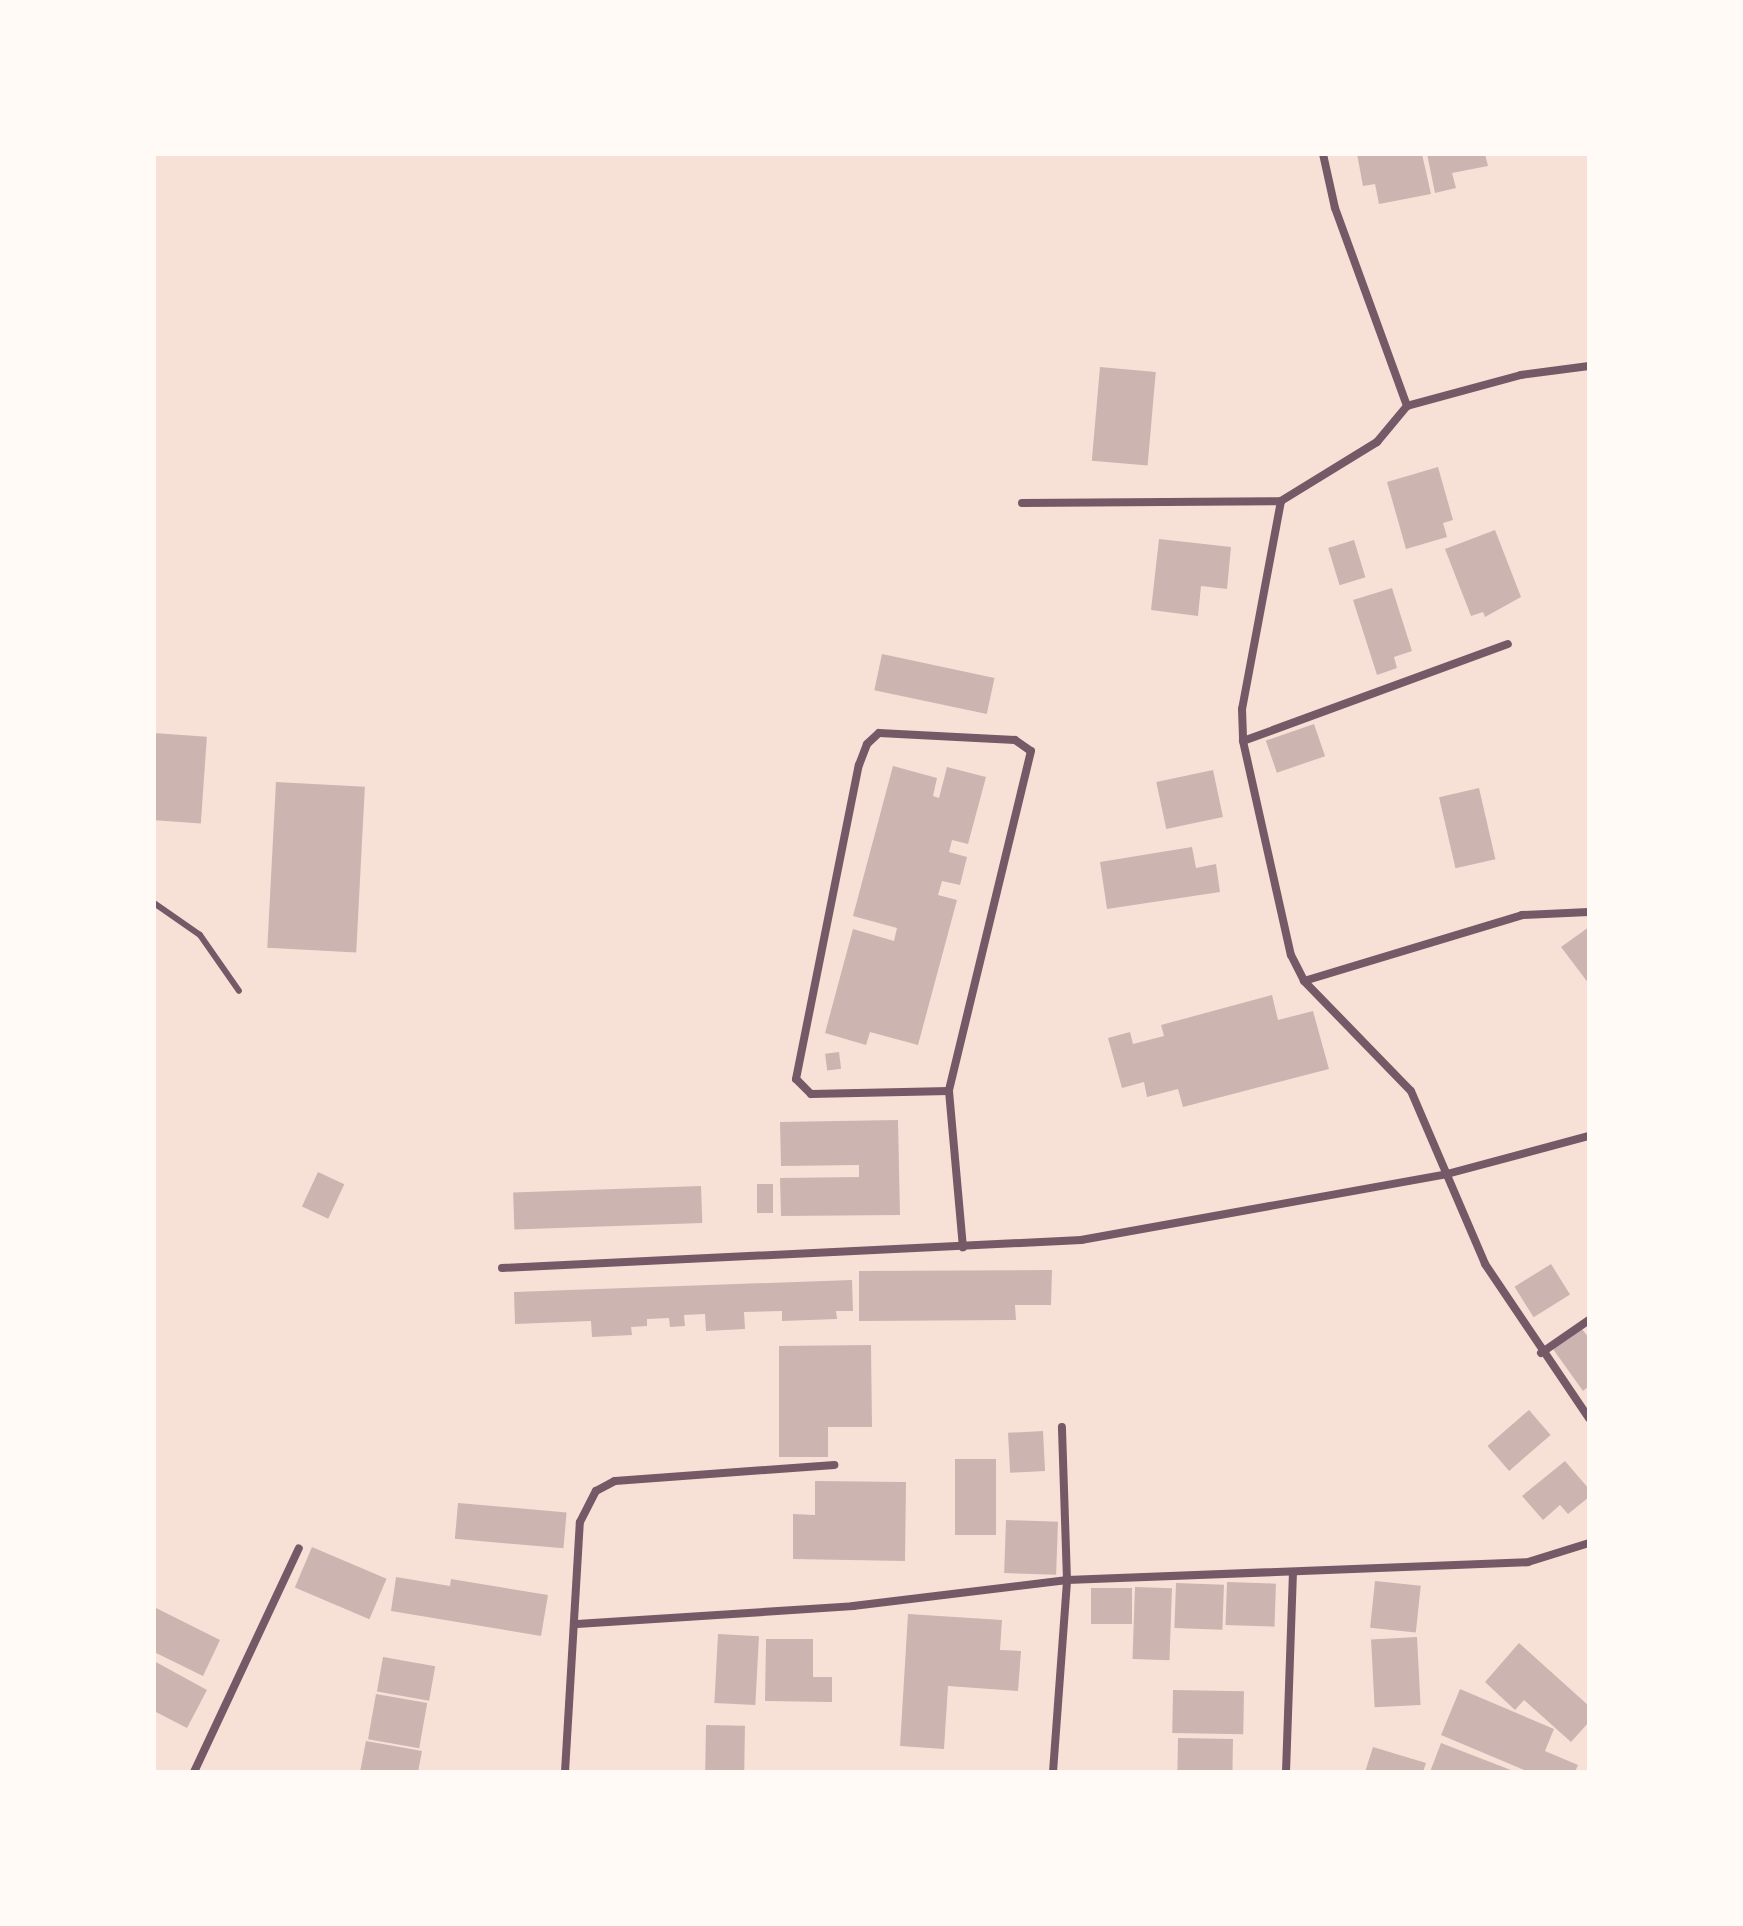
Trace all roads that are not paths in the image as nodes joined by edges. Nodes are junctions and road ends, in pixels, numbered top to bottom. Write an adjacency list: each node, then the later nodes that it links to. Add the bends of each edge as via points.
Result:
1 (1323, 154): 3 (street, via 1335,208)
2 (1589, 366): 3 (street, via 1521,375)
3 (1407, 406): 4 (street, via 1377,442)
4 (1281, 501): 5 (street); 7 (street, via 1249,664)
5 (1022, 503)
6 (1508, 644): 7 (street)
7 (1243, 741): 10 (street, via 1291,955)
8 (154, 903): 11 (lane, via 200,935)
9 (1589, 912): 10 (street, via 1522,915)
10 (1304, 981): 14 (street, via 1411,1091)
11 (239, 991)
12 (949, 1091): 12 (street, via 1031,751 1015,740 879,733 859,765 796,1079 811,1094); 15 (street)
13 (1589, 1136): 14 (street)
14 (1447, 1174): 15 (street, via 1081,1240); 18 (street, via 1485,1264)
15 (963, 1247): 16 (street)
16 (502, 1268)
17 (1589, 1320): 18 (street)
18 (1541, 1353): 19 (street)
19 (1589, 1418)
20 (1062, 1427): 25 (street)
21 (834, 1465): 26 (street, via 615,1481 596,1491 580,1522)
22 (1589, 1543): 24 (street, via 1528,1562)
23 (299, 1548): 27 (street)
24 (1293, 1573): 25 (street); 30 (street)
25 (1067, 1580): 26 (street, via 853,1606); 29 (street)
26 (577, 1624): 28 (street)
27 (194, 1772)
28 (565, 1772)
29 (1053, 1772)
30 (1286, 1772)

